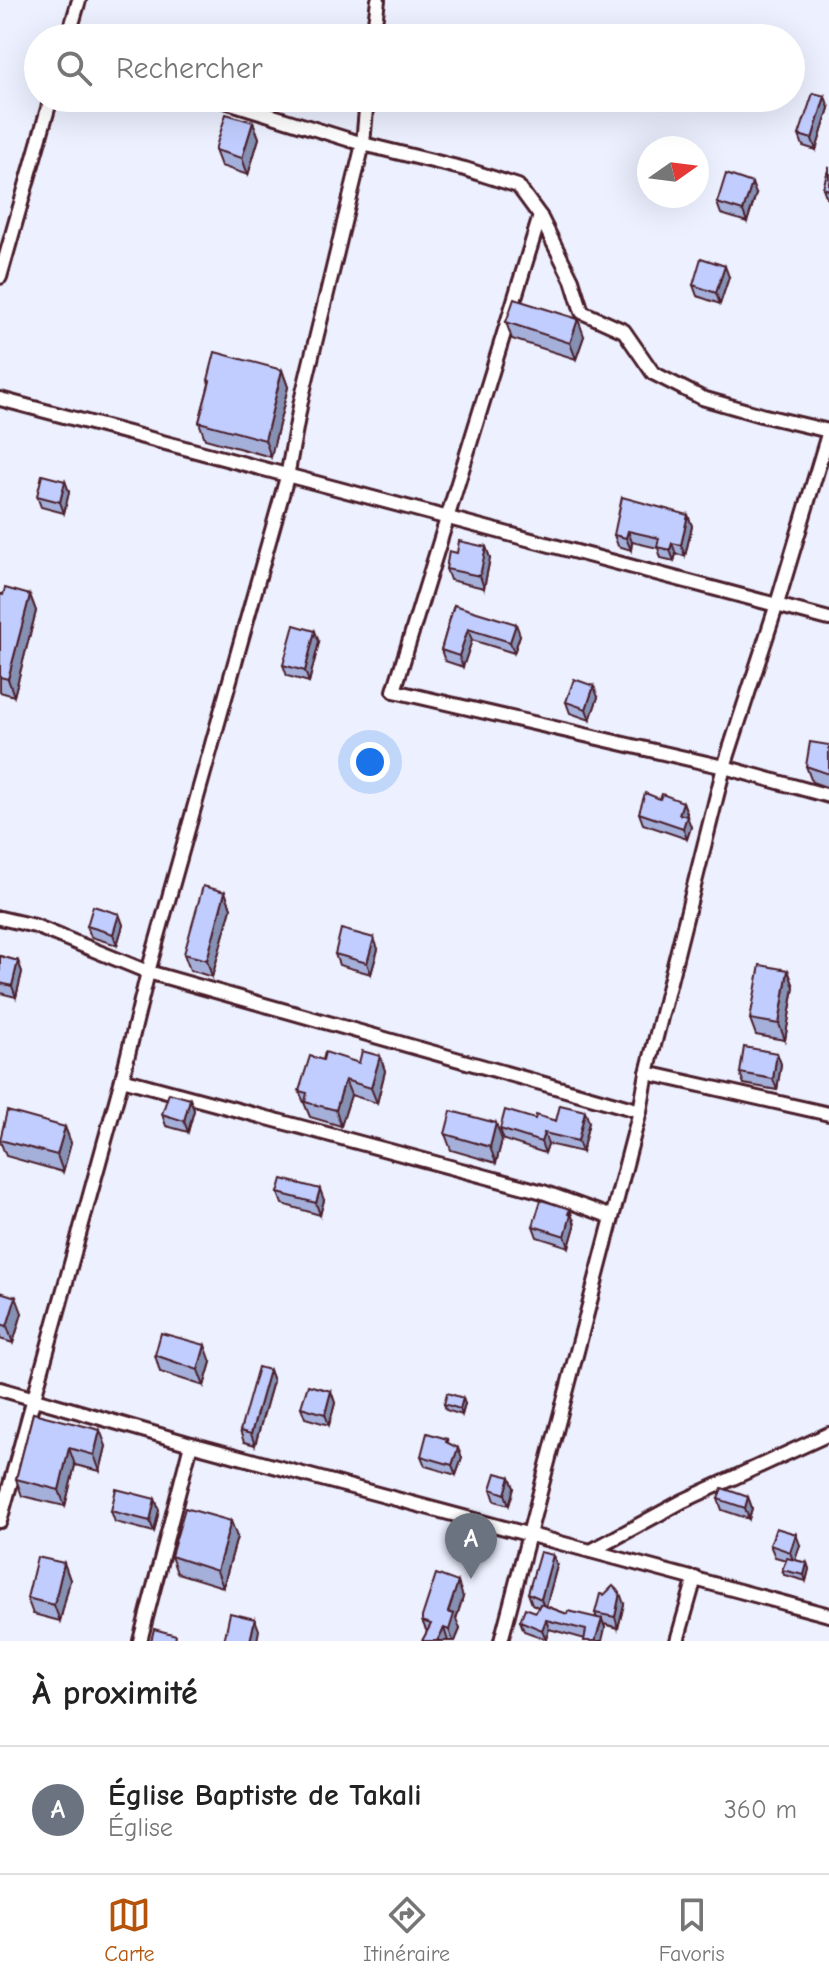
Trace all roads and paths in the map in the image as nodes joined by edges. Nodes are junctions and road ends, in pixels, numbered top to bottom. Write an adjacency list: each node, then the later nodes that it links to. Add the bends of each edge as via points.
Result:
1 (79, 0): 3 (street)
2 (378, 0): 4 (street)
3 (72, 24)
4 (375, 24)
5 (47, 112): 10 (street)
6 (260, 112): 8 (street)
7 (366, 112): 8 (street)
8 (363, 144): 9 (street, via 518,186); 14 (street)
9 (540, 216): 12 (street, via 582,312 624,331 653,373 702,398); 15 (street)
10 (0, 277)
11 (0, 399): 14 (street)
12 (829, 431): 13 (street)
13 (827, 448): 16 (street)
14 (287, 477): 15 (street); 21 (street)
15 (446, 516): 16 (street); 18 (street, via 394,691)
16 (777, 604): 17 (street); 18 (street)
17 (829, 619)
18 (724, 767): 19 (street); 22 (street)
19 (829, 796)
20 (0, 918): 21 (street, via 35,926)
21 (148, 972): 23 (street); 24 (street)
22 (647, 1073): 24 (street); 25 (street)
23 (122, 1079): 26 (street, via 543,1192); 28 (street)
24 (640, 1111): 26 (street)
25 (829, 1114)
26 (612, 1217): 32 (street)
27 (0, 1389): 28 (street)
28 (33, 1397): 30 (street); 31 (street)
29 (829, 1434): 33 (street, via 683,1501)
30 (191, 1444): 32 (street); 36 (street)
31 (0, 1521)
32 (528, 1535): 33 (street); 37 (street)
33 (591, 1551): 34 (street)
34 (695, 1578): 35 (street); 38 (street)
35 (829, 1615)
36 (140, 1641)
37 (501, 1641)
38 (677, 1641)

